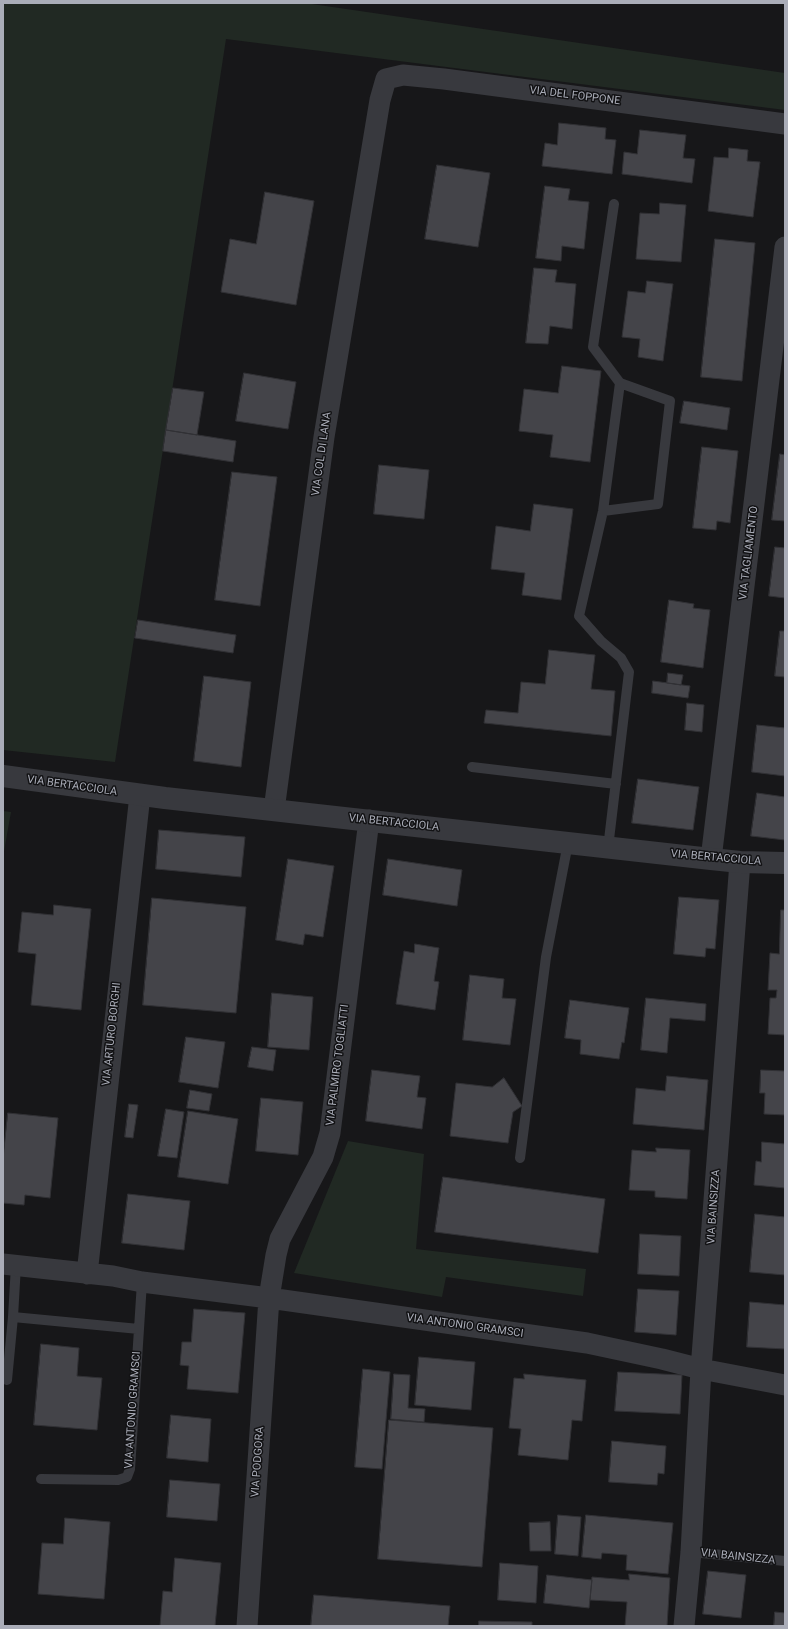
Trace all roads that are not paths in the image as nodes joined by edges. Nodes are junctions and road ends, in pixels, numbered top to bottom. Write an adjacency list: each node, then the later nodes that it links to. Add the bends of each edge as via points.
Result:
1 (380, 100): 2 (street, VIA DEL FOPPONE, via 386,79 403,75); 11 (street, VIA COL DI LANA, via 324,437)
2 (785, 124)
3 (614, 204): 5 (lane, via 593,347)
4 (785, 247): 15 (street, VIA TAGLIAMENTO)
5 (620, 383): 6 (lane); 6 (lane, via 670,400 658,504)
6 (603, 511): 9 (lane, via 579,616 601,641 621,658 629,672)
7 (472, 767): 9 (lane)
8 (3, 776): 10 (street, VIA BERTACCIOLA)
9 (616, 784): 14 (lane)
10 (140, 795): 11 (street, VIA BERTACCIOLA); 20 (street, VIA ARTURO BORGHI)
11 (274, 810): 12 (street, VIA BERTACCIOLA)
12 (369, 820): 13 (street, VIA BERTACCIOLA); 22 (street, VIA PALMIRO TOGLIATTI, via 330,1132 323,1157 280,1239)
13 (568, 843): 14 (street, VIA BERTACCIOLA); 18 (lane, via 546,957)
14 (608, 848): 15 (street, VIA BERTACCIOLA)
15 (711, 859): 16 (street, VIA BERTACCIOLA)
16 (740, 862): 17 (street, VIA BERTACCIOLA); 25 (street, VIA BAINSIZZA)
17 (785, 863)
18 (520, 1158)
19 (9, 1264): 20 (street, VIA ANTONIO GRAMSCI); 23 (lane, VIA ANTONIO GRAMSCI)
20 (86, 1274): 21 (street, VIA ANTONIO GRAMSCI)
21 (142, 1282): 22 (street, VIA ANTONIO GRAMSCI); 24 (lane, VIA ANTONIO GRAMSCI)
22 (269, 1298): 25 (street, VIA ANTONIO GRAMSCI, via 587,1343); 31 (street, VIA PODGORA)
23 (13, 1317): 24 (lane); 26 (lane, VIA ANTONIO GRAMSCI)
24 (139, 1329): 28 (lane, VIA ANTONIO GRAMSCI, via 130,1470 127,1477 118,1480)
25 (701, 1369): 27 (street, VIA ANTONIO GRAMSCI); 29 (street, VIA BAINSIZZA)
26 (7, 1380)
27 (785, 1385)
28 (42, 1479)
29 (691, 1552): 30 (lane, VIA BAINSIZZA); 32 (street, VIA BAINSIZZA)
30 (785, 1561)
31 (248, 1626)
32 (684, 1626)

